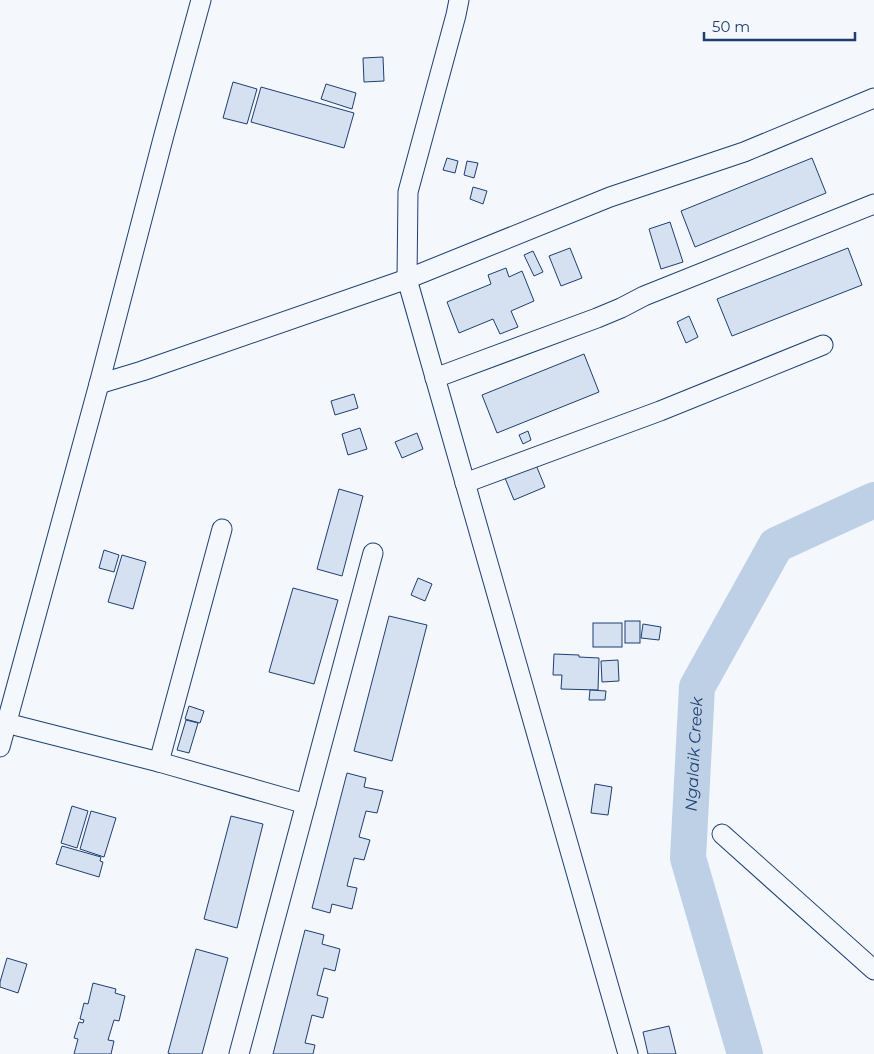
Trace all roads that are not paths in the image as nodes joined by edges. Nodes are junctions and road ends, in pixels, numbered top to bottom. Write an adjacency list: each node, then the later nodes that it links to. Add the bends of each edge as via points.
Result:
1 (201, 0): 8 (street)
2 (457, 8): 5 (street, via 408,192)
3 (874, 98): 5 (street, via 744,152 610,197)
4 (874, 204): 7 (street, via 597,318)
5 (407, 279): 7 (street); 8 (street)
6 (823, 345): 9 (street, via 660,411)
7 (435, 378): 9 (street)
8 (99, 384): 12 (street)
9 (465, 483): 19 (street)
10 (222, 529): 14 (street)
11 (373, 554): 15 (street)
12 (6, 722): 13 (street); 14 (street)
13 (0, 747)
14 (159, 762): 15 (street)
15 (306, 804): 18 (street)
16 (722, 834): 17 (street)
17 (874, 970)
18 (239, 1054)
19 (628, 1054)

